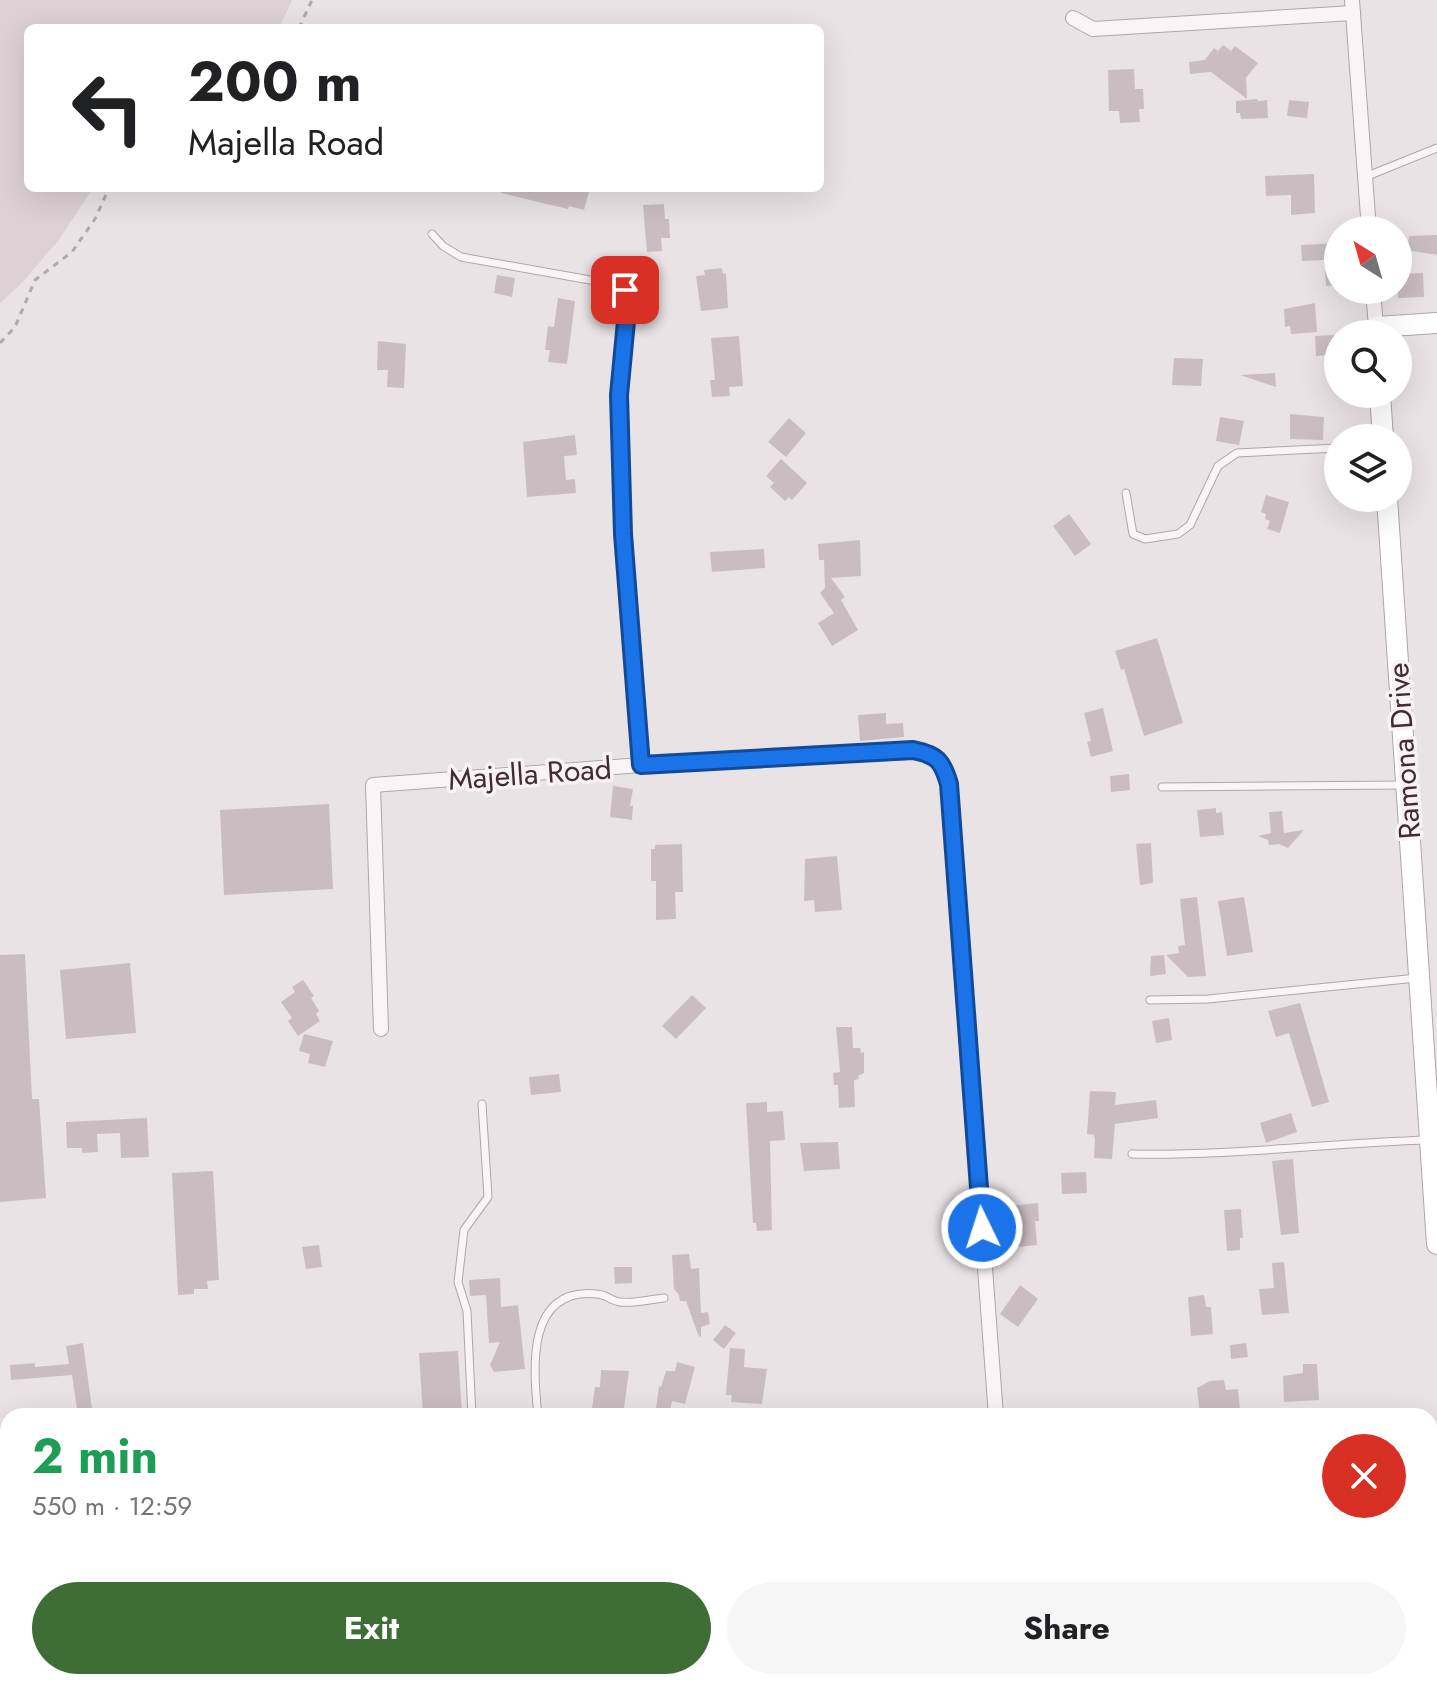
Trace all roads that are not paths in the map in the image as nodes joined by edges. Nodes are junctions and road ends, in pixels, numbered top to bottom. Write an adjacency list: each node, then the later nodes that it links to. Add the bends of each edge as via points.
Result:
1 (1353, 6): 2 (street, via 1093,29); 4 (street)
2 (1073, 18)
3 (1437, 148): 4 (lane)
4 (1365, 177): 5 (street)
5 (1368, 216)
6 (432, 234): 12 (lane, via 461,257 625,290 619,395 623,562)
7 (1437, 323): 8 (street)
8 (1412, 326)
9 (1324, 449): 10 (lane, via 1237,453 1218,466 1190,525 1178,534 1145,539 1133,534)
10 (1126, 493)
11 (1388, 512): 13 (street, Ramona Drive)
12 (641, 765): 17 (street, Majella Road, via 373,785); 26 (street, Majella Road, via 913,750 933,754 944,767)
13 (1406, 785): 14 (lane); 15 (street, Ramona Drive)
14 (1162, 787)
15 (1419, 978): 16 (lane); 19 (street, Ramona Drive)
16 (1150, 1000)
17 (381, 1029)
18 (482, 1104): 24 (lane, via 488,1197 464,1230 458,1282 467,1311)
19 (1430, 1140): 20 (lane, via 1199,1155); 21 (street, Ramona Drive)
20 (1132, 1154)
21 (1437, 1230): 22 (street, Ramona Drive)
22 (1437, 1244)
23 (664, 1298): 25 (lane, via 620,1302 599,1293 566,1296 539,1326)
24 (472, 1408)
25 (538, 1408)
26 (995, 1408)

